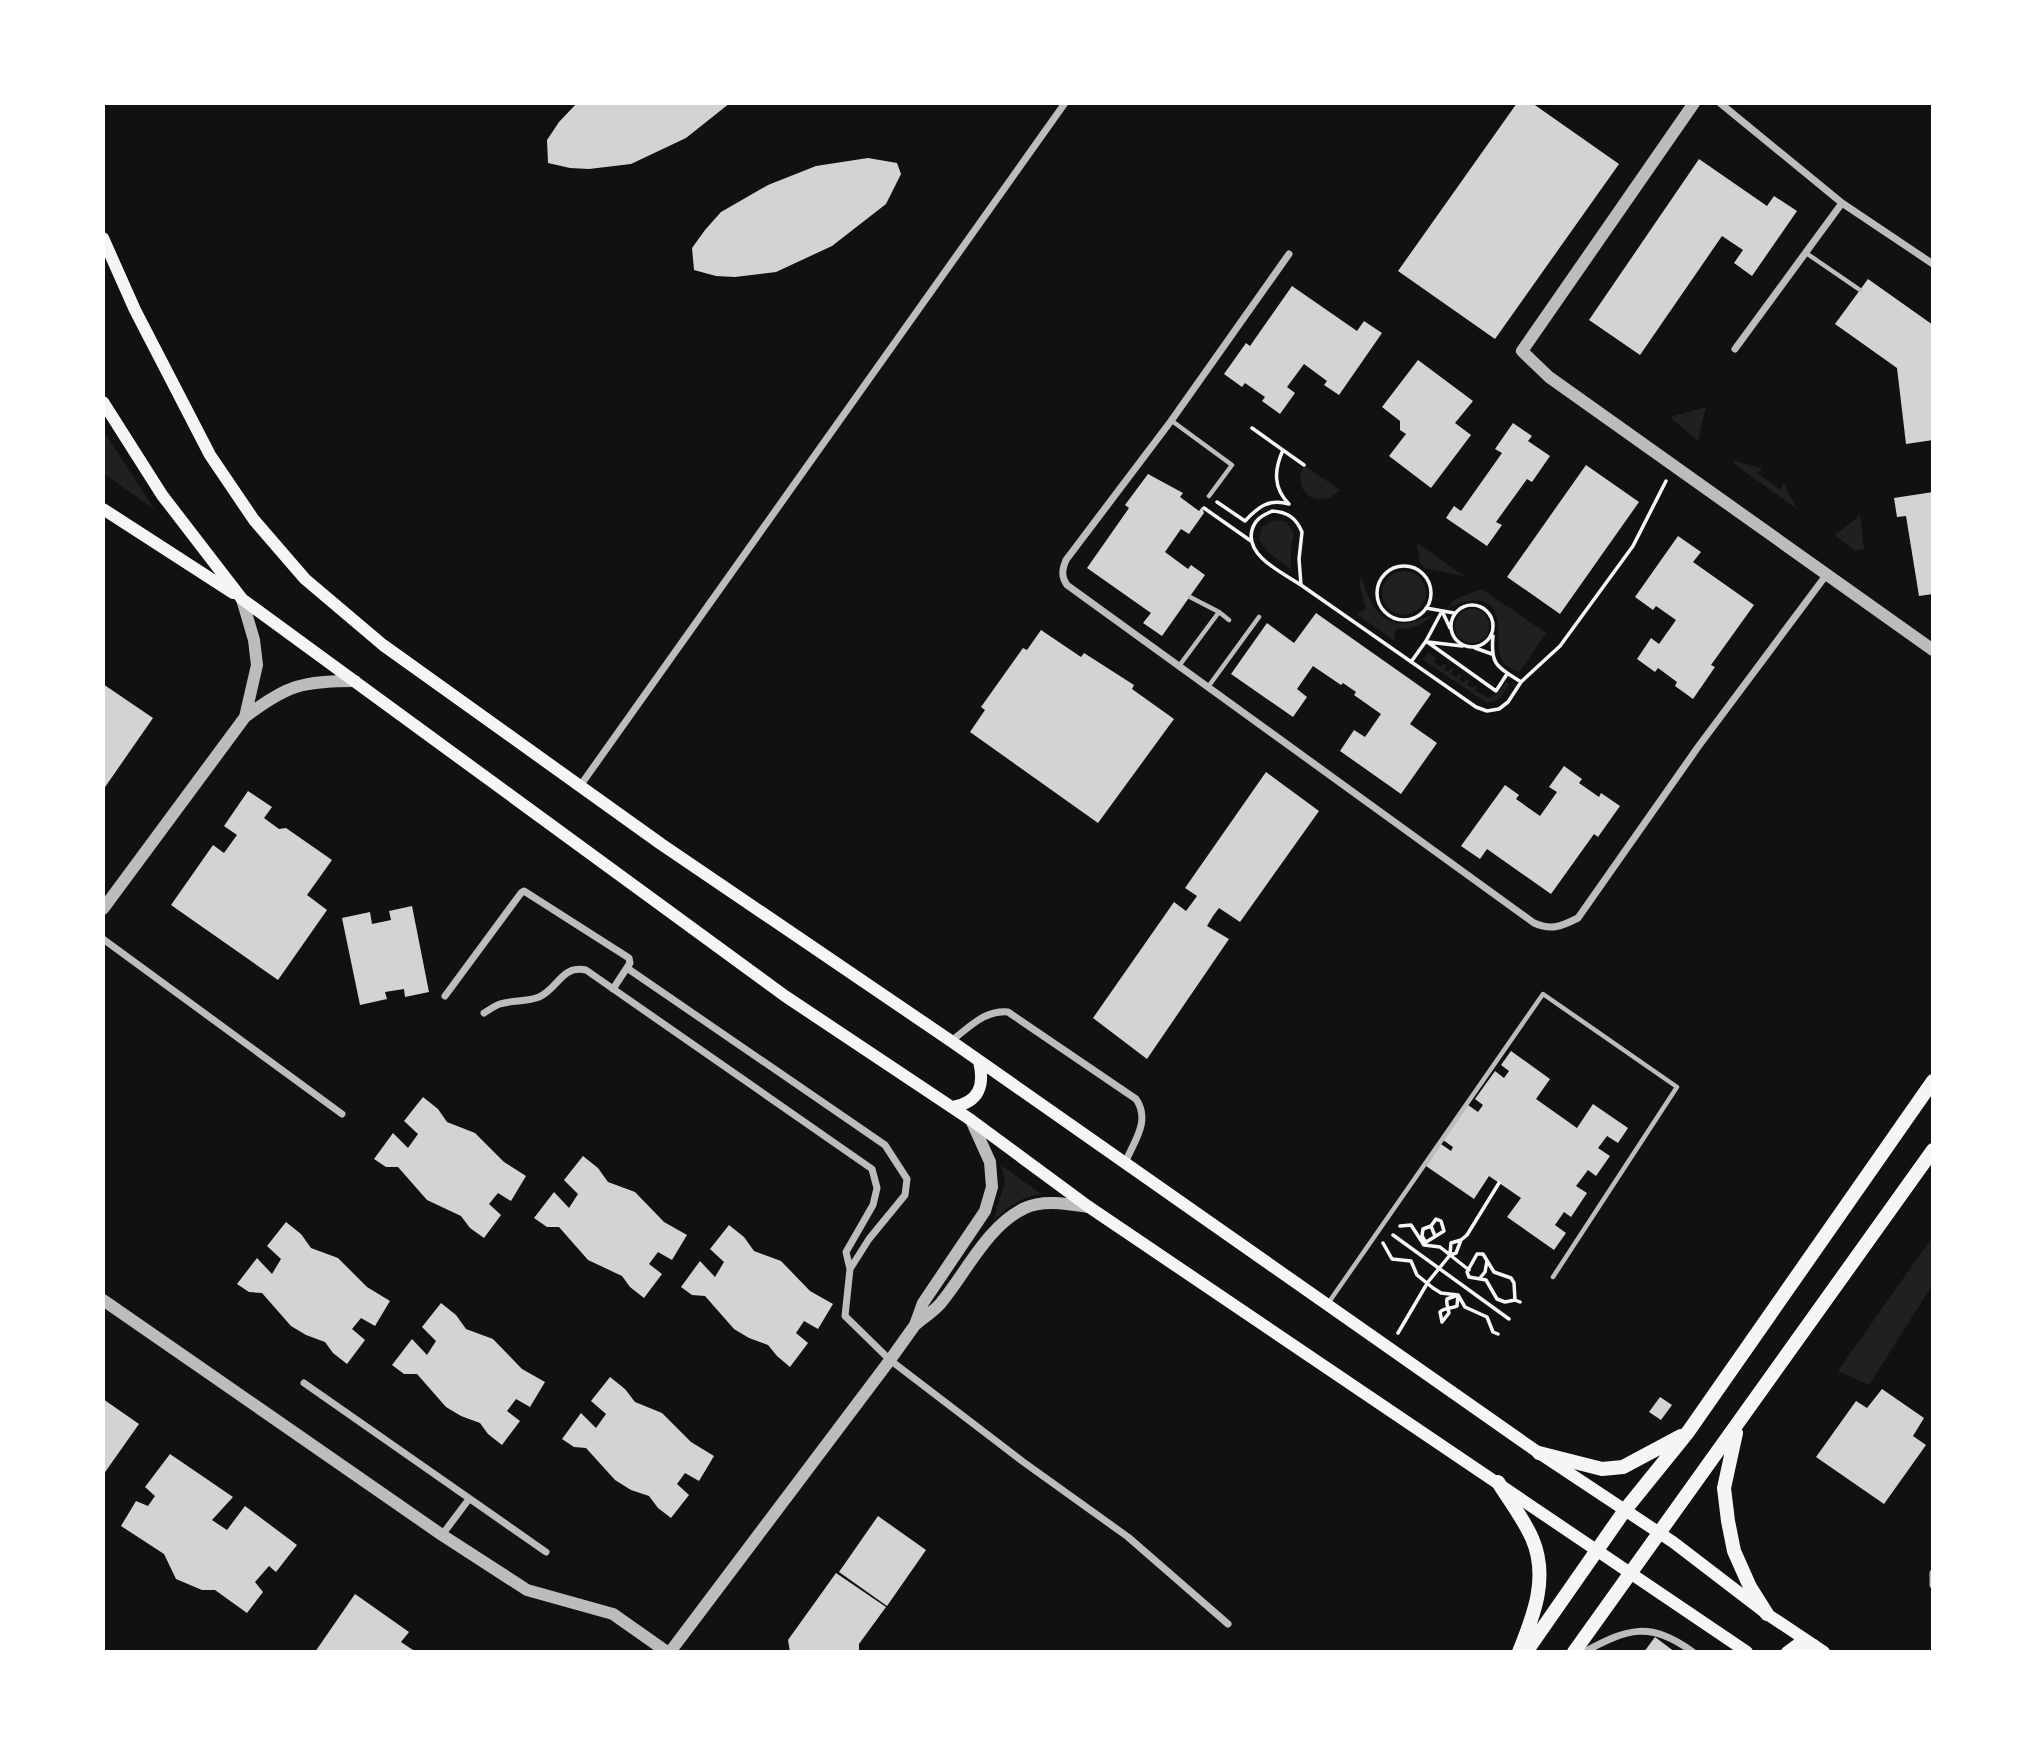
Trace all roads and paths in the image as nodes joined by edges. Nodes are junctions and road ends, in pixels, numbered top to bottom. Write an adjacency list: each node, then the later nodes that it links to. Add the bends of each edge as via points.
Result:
1 (1065, 103): 44 (street)
2 (1694, 103): 16 (street, via 1522,351 1549,377)
3 (1720, 103): 4 (street)
4 (1842, 203): 6 (street); 8 (street)
5 (103, 238): 44 (main road, via 210,455 254,520 296,569 383,645)
6 (1805, 253): 9 (lane); 10 (street)
7 (1289, 254): 12 (street)
8 (1933, 264)
9 (1860, 290)
10 (1735, 349)
11 (103, 402): 24 (main road, via 162,495)
12 (1171, 421): 17 (lane, via 1232,465); 38 (street, via 1066,561 1062,574 1067,585)
13 (1252, 428): 14 (path)
14 (1283, 450): 15 (path); 17 (path, via 1276,465 1276,482 1289,504 1270,502 1245,521)
15 (1304, 464)
16 (1674, 465): 21 (street); 41 (path, via 1633,545 1560,646)
17 (1209, 496)
18 (1202, 507): 20 (path)
19 (103, 509): 24 (main road)
20 (1251, 541): 22 (path, via 1262,558); 22 (path, via 1255,522 1263,515 1292,516 1302,532)
21 (1827, 574): 35 (street); 42 (street, via 1578,918 1559,928 1534,923)
22 (1301, 585): 37 (path)
23 (1190, 597): 27 (lane)
24 (242, 599): 40 (main road); 43 (street, via 257,665)
25 (1426, 608): 25 (path, via 1431,590 1415,568 1397,566 1381,577 1376,593 1388,615 1413,619); 26 (path)
26 (1442, 611): 28 (path); 31 (path); 33 (path)
27 (1219, 612): 30 (lane); 38 (lane)
28 (1454, 613): 31 (path); 32 (path, via 1468,604 1477,605 1490,614)
29 (1259, 617): 42 (lane)
30 (1229, 620)
31 (1451, 629): 34 (path, via 1460,643)
32 (1493, 630): 34 (path, via 1484,644); 36 (path)
33 (1426, 642): 34 (path); 37 (path); 39 (path, via 1496,691)
34 (1470, 647): 36 (path)
35 (1933, 650)
36 (1492, 654): 39 (path)
37 (1411, 663): 41 (path, via 1486,711 1508,702)
38 (1179, 666): 42 (street)
39 (1507, 674): 41 (path)
40 (355, 681): 43 (street, via 295,685); 54 (main road, via 785,996)
41 (1521, 682)
42 (1208, 687)
43 (245, 717): 45 (street)
44 (580, 786): 51 (main road)
45 (103, 909)
46 (103, 939): 55 (street)
47 (627, 968): 48 (street); 49 (street, via 629,958 524,891); 70 (street, via 892,1154 908,1180 905,1195)
48 (613, 989): 50 (street, via 586,970 575,968 538,997 499,1004); 70 (street, via 872,1169 877,1188 873,1205 846,1252)
49 (445, 996)
50 (484, 1013)
51 (951, 1041): 52 (main road); 58 (street, via 986,1014 1008,1012 1136,1099 1143,1121)
52 (979, 1061): 54 (main road, via 977,1094 967,1104); 58 (main road)
53 (1933, 1081): 86 (main road)
54 (953, 1107): 56 (main road)
55 (342, 1114)
56 (971, 1120): 60 (main road); 80 (street, via 990,1162 992,1187 985,1211 923,1303)
57 (1933, 1150): 85 (main road)
58 (1125, 1163): 78 (main road)
59 (1499, 1183): 66 (path)
60 (1089, 1207): 80 (street, via 1045,1203 1026,1207 989,1238 938,1307); 88 (main road)
61 (1400, 1226): 67 (path, via 1411,1225)
62 (1431, 1226): 65 (path); 65 (path, via 1436,1219 1444,1226); 67 (path, via 1423,1229)
63 (1373, 1235): 73 (lane, via 1543,994 1677,1087); 75 (path, via 1386,1245 1392,1259 1411,1261 1417,1275); 78 (lane)
64 (1393, 1235): 71 (path)
65 (1436, 1236): 67 (path)
66 (1461, 1240): 68 (path, via 1456,1253); 68 (path, via 1451,1243)
67 (1424, 1243): 68 (path)
68 (1450, 1255): 71 (path); 72 (path)
69 (1487, 1259): 72 (path, via 1477,1254); 74 (path); 74 (path, via 1494,1272 1511,1278 1517,1301 1497,1299 1491,1285)
70 (849, 1269): 83 (street, via 845,1316)
71 (1440, 1269): 75 (path); 79 (path)
72 (1469, 1270): 74 (path, via 1469,1277)
73 (1553, 1277)
74 (1480, 1278)
75 (1428, 1282): 76 (path, via 1441,1293); 82 (path)
76 (1458, 1295): 76 (path, via 1457,1306 1448,1308 1447,1299); 81 (path, via 1465,1307 1488,1317)
77 (103, 1300): 92 (street)
78 (1326, 1305): 82 (main road)
79 (1508, 1319)
80 (915, 1325): 83 (street)
81 (1498, 1334)
82 (1388, 1348): 87 (main road)
83 (890, 1360): 99 (street, via 1128,1537); 101 (street)
84 (303, 1383): 89 (street)
85 (1737, 1425): 91 (main road); 98 (main road, via 1724,1488 1728,1521 1734,1551)
86 (1688, 1432): 87 (main road, via 1623,1467 1602,1469); 90 (main road)
87 (1539, 1453): 90 (main road)
88 (1498, 1482): 93 (main road); 102 (main road, via 1532,1538 1541,1578 1535,1613)
89 (469, 1499): 92 (street); 94 (street)
90 (1625, 1510): 91 (main road); 93 (main road)
91 (1660, 1532): 95 (main road); 98 (main road)
92 (442, 1535): 101 (street, via 527,1590 613,1614)
93 (1597, 1550): 95 (main road); 103 (main road)
94 (546, 1552)
95 (1630, 1572): 104 (main road); 107 (main road)
96 (1933, 1573): 97 (street)
97 (1933, 1585)
98 (1767, 1614): 100 (main road)
99 (1228, 1624)
100 (1819, 1649): 108 (main road, via 1798,1644)
101 (668, 1652)
102 (1519, 1652)
103 (1525, 1652)
104 (1574, 1652)
105 (1584, 1652): 106 (street, via 1611,1637 1636,1631 1665,1634)
106 (1693, 1652)
107 (1747, 1652)
108 (1787, 1652)

